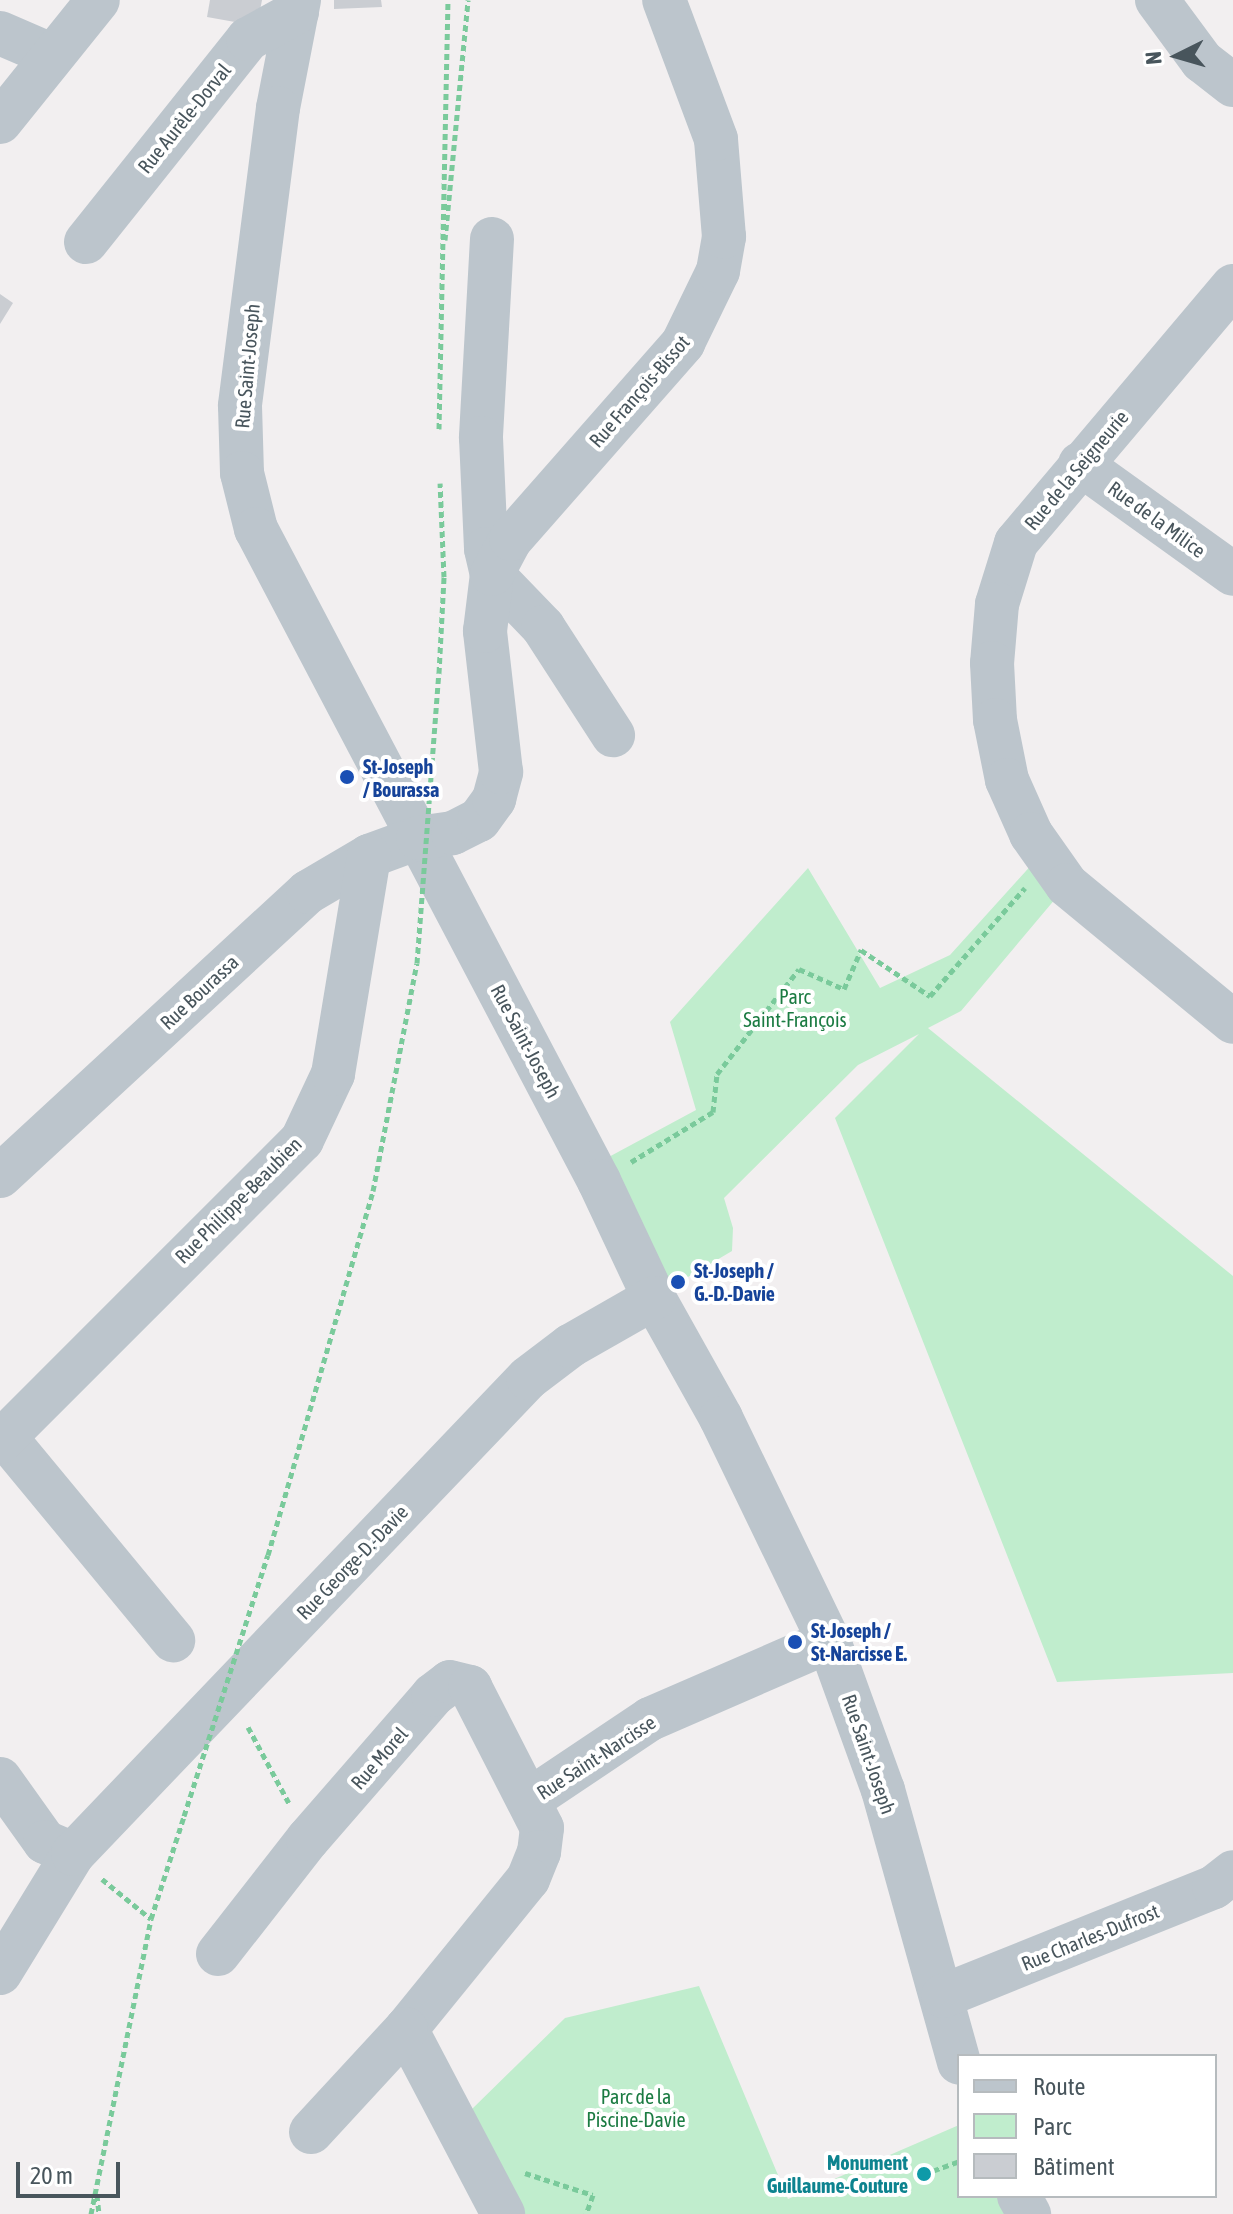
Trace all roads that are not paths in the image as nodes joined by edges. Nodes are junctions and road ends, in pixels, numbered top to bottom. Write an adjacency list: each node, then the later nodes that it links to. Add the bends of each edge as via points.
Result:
1 (98, 0): 6 (street)
2 (664, 0): 13 (street, Rue François-Bissot, via 716,139 724,237 718,271 683,343 511,539)
3 (1157, 0): 7 (street, via 1202,61)
4 (298, 6): 10 (street, Rue Aurèle-Dorval, via 248,39); 16 (street, Rue Saint-Joseph, via 278,108 240,406 242,473 256,529)
5 (0, 33): 6 (street)
6 (51, 55): 8 (street)
7 (1233, 85)
8 (3, 112)
9 (492, 239): 13 (street, Rue François-Bissot, via 481,438 482,523)
10 (86, 242)
11 (1233, 286): 12 (street, Rue de la Seigneurie)
12 (1080, 464): 14 (street, Rue de la Milice); 18 (street, Rue de la Seigneurie, via 1016,543 997,604 995,720 1007,780 1067,885)
13 (492, 574): 15 (street, via 543,627); 16 (street, Rue François-Bissot, via 485,631 501,772 494,799 479,820)
14 (1233, 574)
15 (613, 735)
16 (418, 838): 17 (street, Rue Bourassa); 20 (street, Rue Saint-Joseph, via 599,1181)
17 (369, 856): 19 (street, Rue Bourassa, via 308,892); 21 (street, Rue Philippe-Beaubien, via 333,1074 302,1140)
18 (1233, 1022)
19 (0, 1176)
20 (654, 1298): 23 (street, Rue Saint-Joseph, via 721,1418); 26 (street, Rue George-D.-Davie, via 570,1346 528,1378 236,1704)
21 (2, 1440): 22 (street, Rue Philippe-Beaubien)
22 (173, 1640)
23 (829, 1641): 25 (street, Rue Saint-Narcisse, via 650,1719); 30 (street, Rue Saint-Joseph, via 883,1790)
24 (0, 1779): 26 (street, via 45,1842)
25 (529, 1800): 28 (street, Rue Morel, via 470,1687 450,1682 308,1839); 31 (street, Rue Saint-Narcisse, via 542,1828 528,1879)
26 (73, 1854): 29 (street, Rue George-D.-Davie)
27 (1233, 1872): 30 (street, Rue Charles-Dufrost, via 1214,1887)
28 (218, 1954)
29 (0, 1973)
30 (943, 1996): 32 (street, Rue Saint-Joseph)
31 (406, 2029): 33 (street, Rue Saint-Narcisse); 34 (street)
32 (957, 2055)
33 (311, 2132)
34 (503, 2214)

